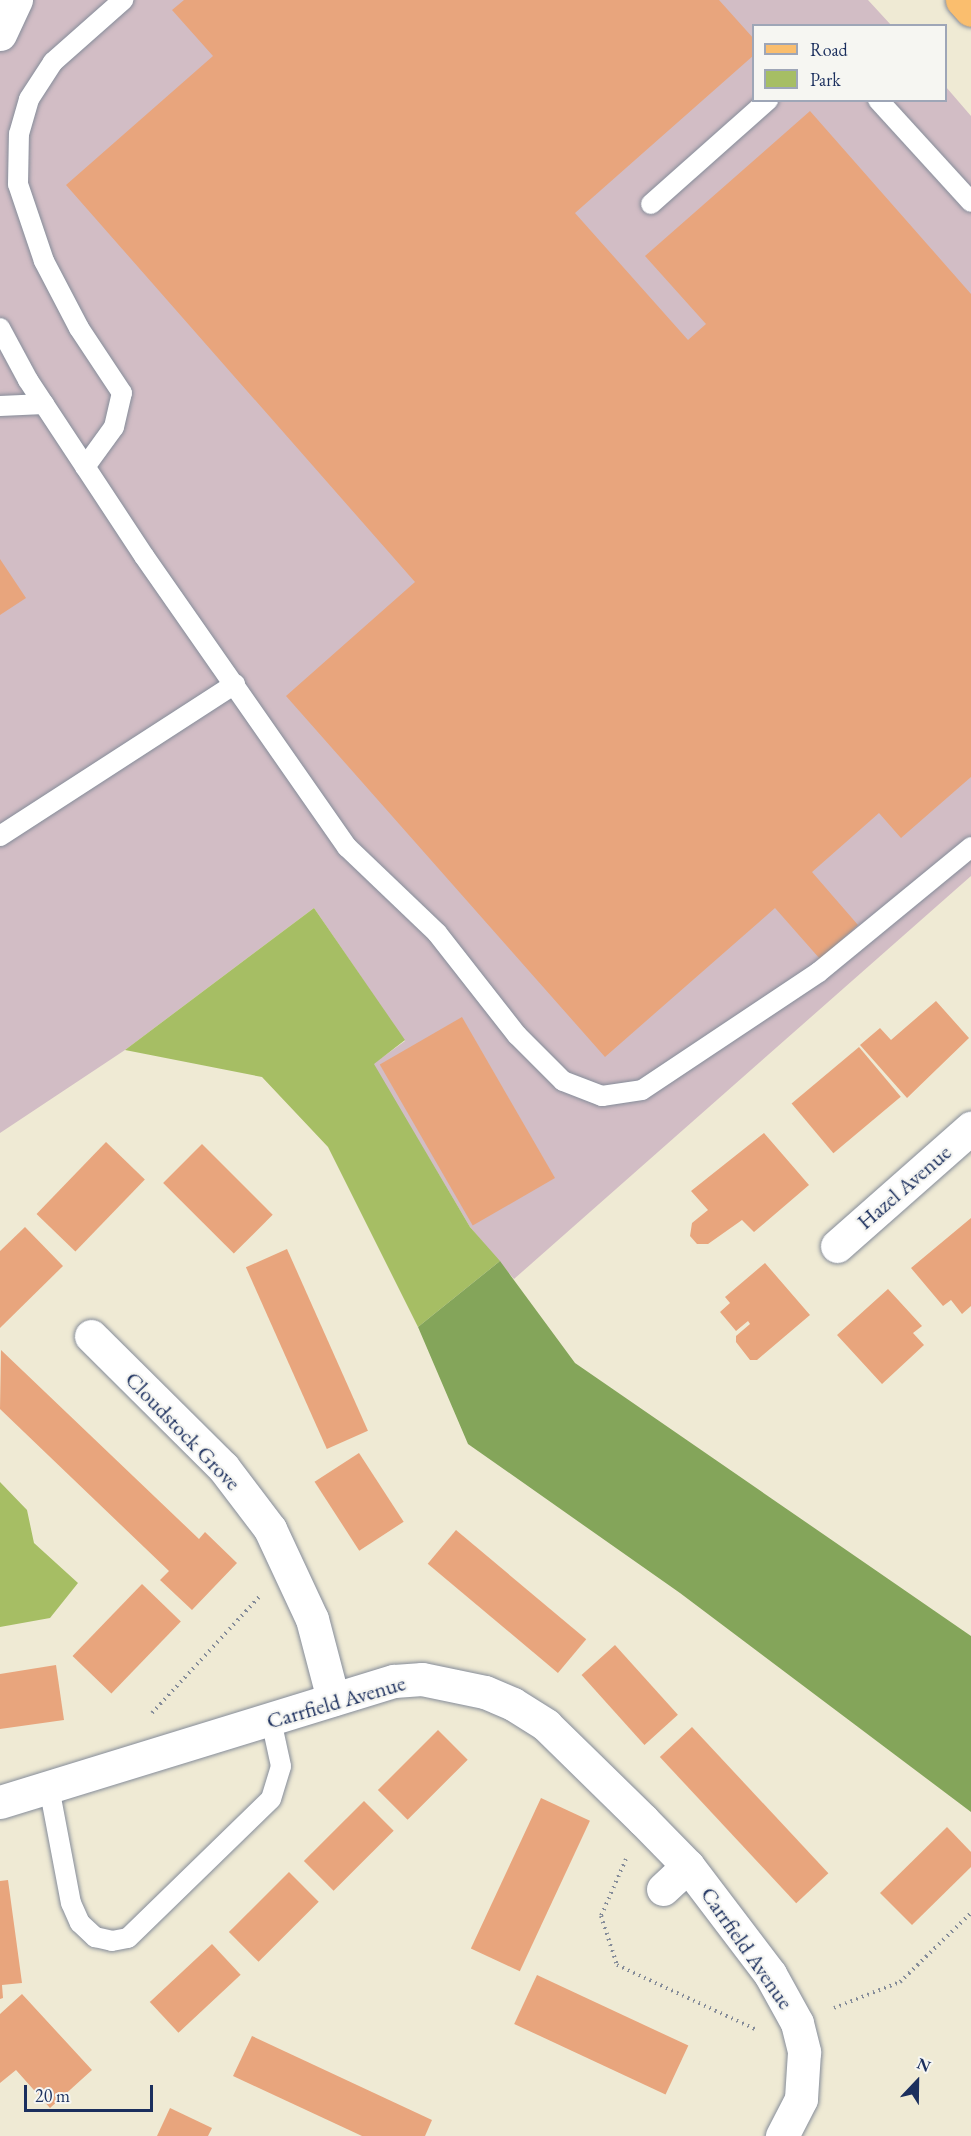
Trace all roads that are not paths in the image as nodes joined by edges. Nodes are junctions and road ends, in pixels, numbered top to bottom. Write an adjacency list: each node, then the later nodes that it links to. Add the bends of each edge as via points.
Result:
1 (16, 0): 5 (street)
2 (123, 0): 13 (lane, via 52,62 29,99 19,134 18,184 44,261 79,328 122,393 114,427)
3 (962, 0): 4 (main road)
4 (971, 10)
5 (0, 33)
6 (766, 102): 9 (lane)
7 (880, 102): 8 (lane)
8 (971, 202)
9 (651, 204)
10 (0, 328): 11 (lane)
11 (44, 404): 12 (lane); 13 (lane)
12 (0, 406)
13 (85, 467): 14 (lane)
14 (235, 684): 15 (lane); 16 (lane, via 347,848 437,933 517,1035 563,1081 602,1096 642,1090 819,972)
15 (0, 836)
16 (971, 848)
17 (970, 1129): 18 (street, Hazel Avenue)
18 (837, 1246)
19 (91, 1336): 20 (street, Cloudstock Grove, via 223,1467 270,1529 312,1619)
20 (333, 1699): 21 (street, Carrfield Avenue); 24 (street, Carrfield Avenue, via 394,1681 422,1679 485,1692 513,1704 546,1725)
21 (271, 1719): 22 (street, Carrfield Avenue); 22 (lane, via 280,1766 271,1798 128,1938 112,1941 95,1937 80,1923 71,1903)
22 (49, 1787): 23 (street, Carrfield Avenue)
23 (0, 1802)
24 (688, 1866): 25 (street, Carrfield Avenue); 26 (street, Carrfield Avenue, via 770,1974 800,2037 801,2099)
25 (663, 1889)
26 (782, 2136)

